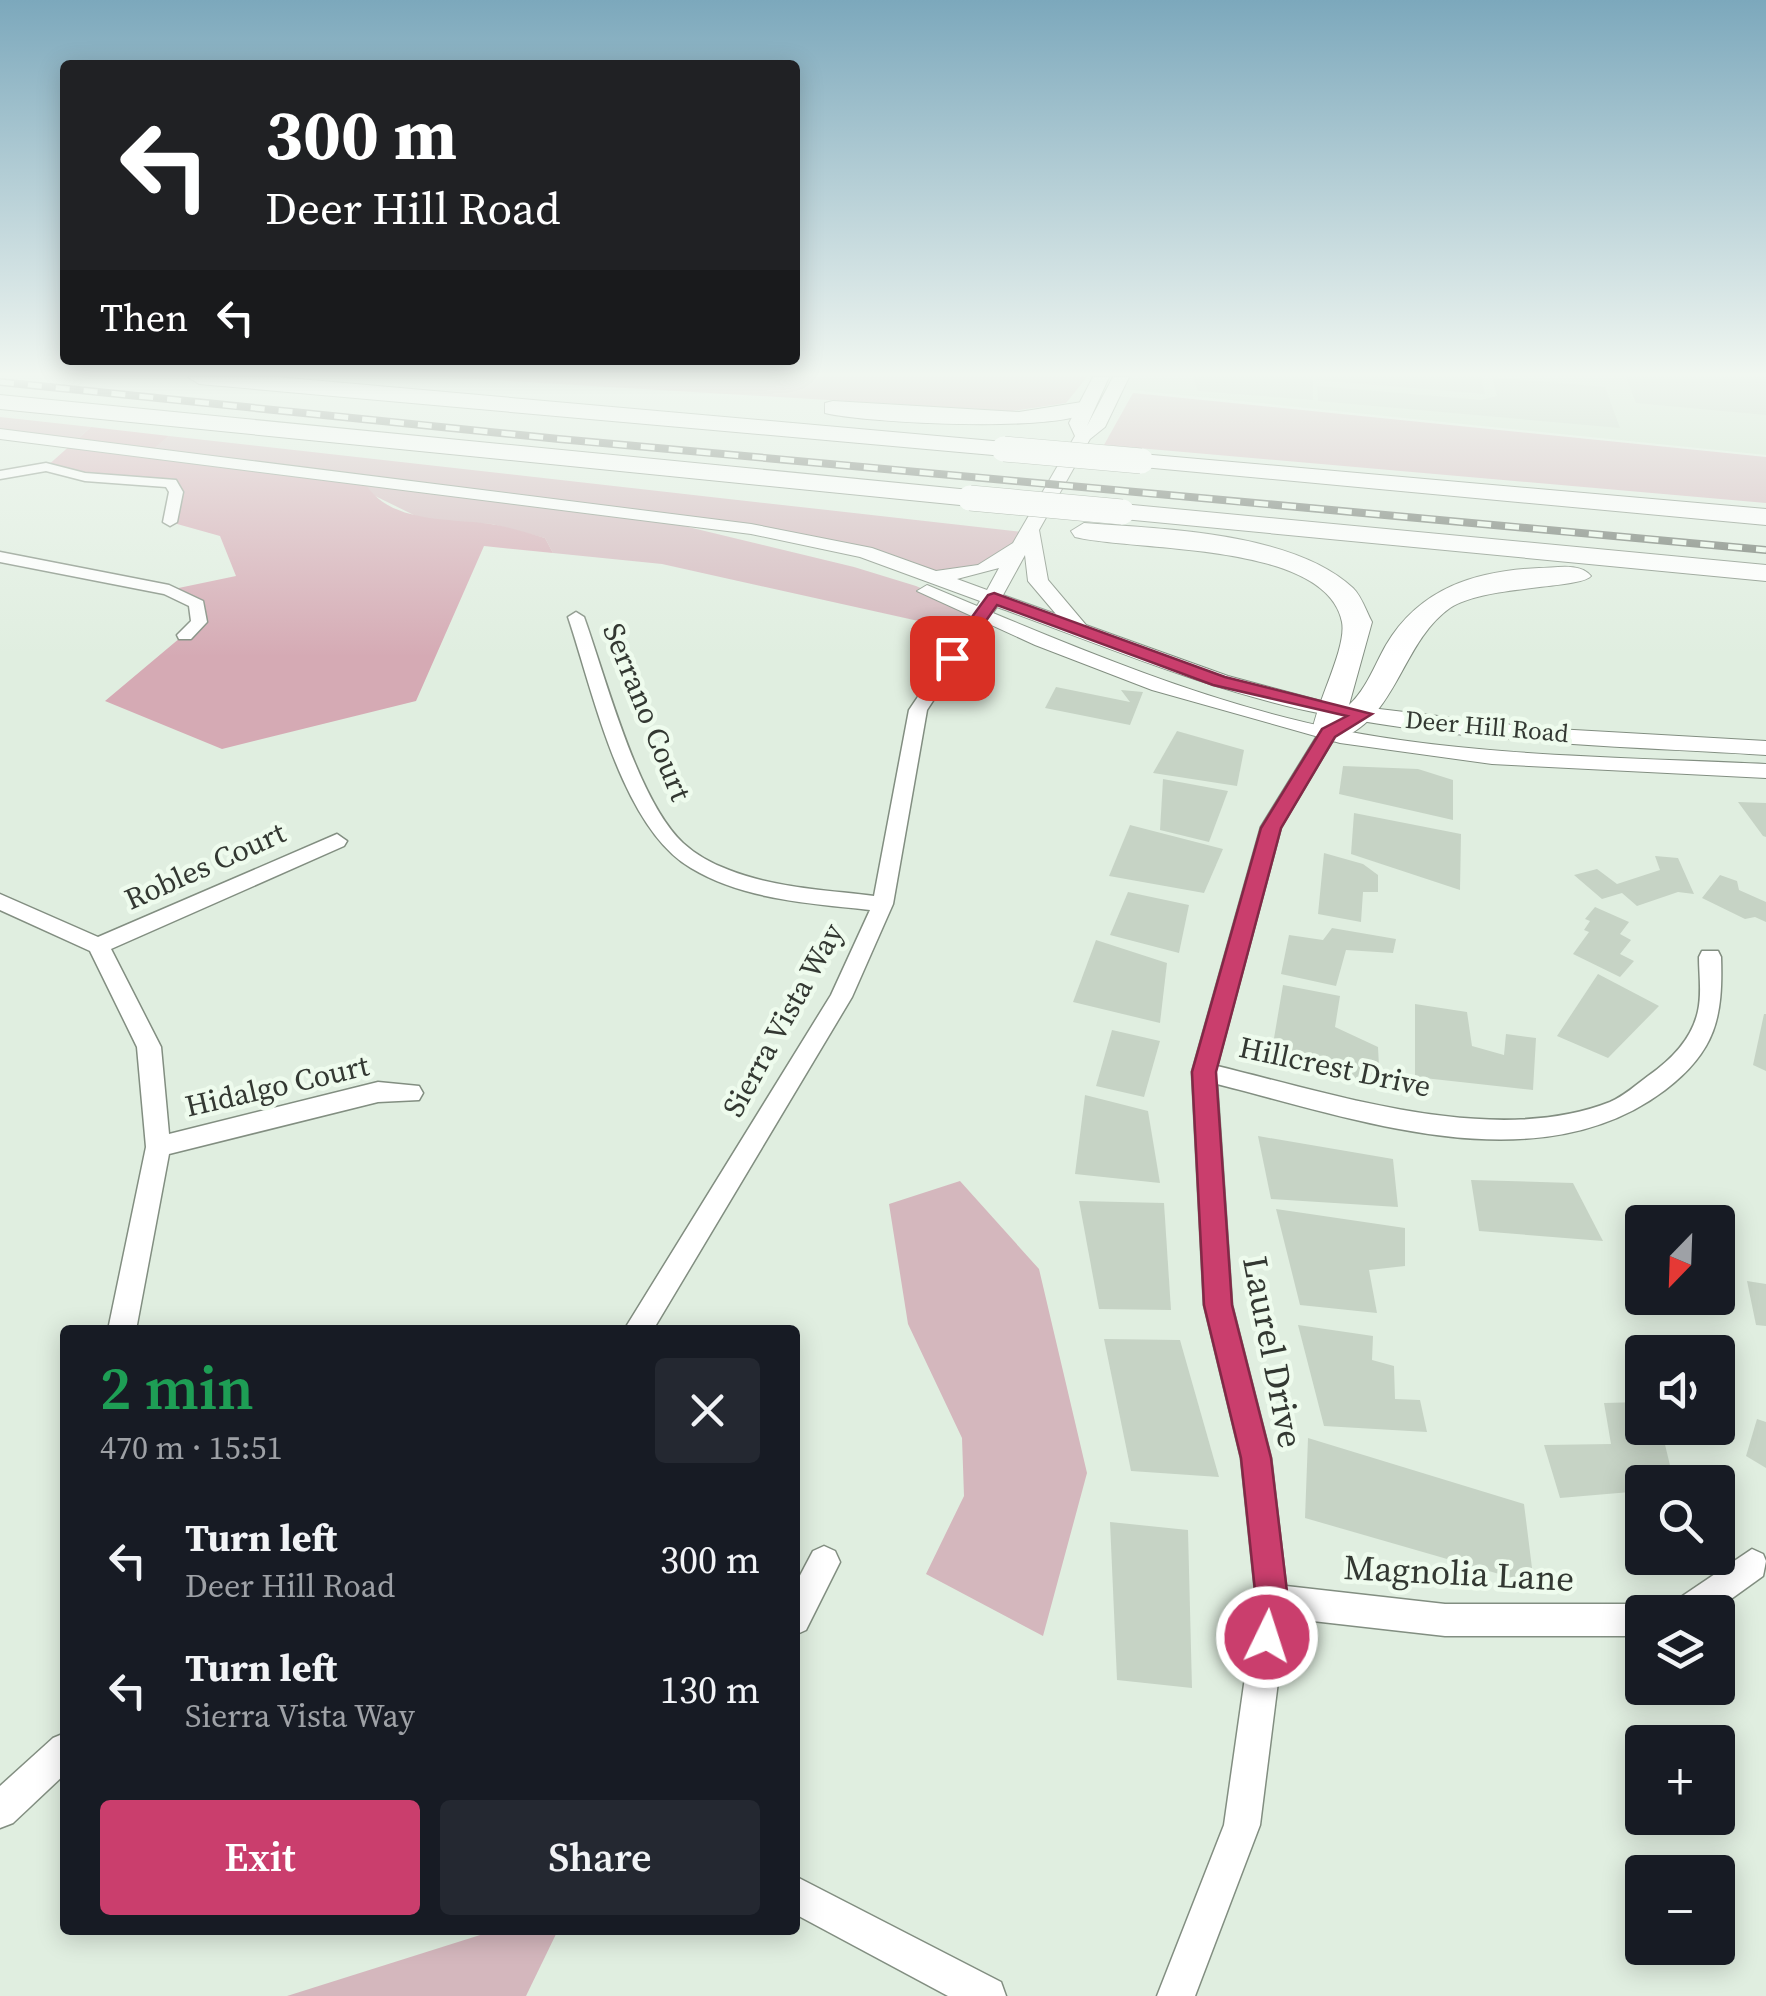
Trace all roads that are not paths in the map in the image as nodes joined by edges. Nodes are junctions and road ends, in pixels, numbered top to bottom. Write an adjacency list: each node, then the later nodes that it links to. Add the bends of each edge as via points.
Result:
1 (28, 470): 7 (street)
2 (60, 470): 11 (street, via 171,483 176,492)
3 (282, 470): 9 (street, Deer Hill Road)
4 (563, 470): 8 (highway)
5 (1065, 470): 12 (street)
6 (1232, 470): 10 (highway, bridge)
7 (0, 475)
8 (976, 510): 14 (highway, bridge, via 1122,512); 22 (highway, via 1248,551 1332,585 1352,607 1358,630)
9 (640, 516): 15 (street, Deer Hill Road, via 768,532 866,552); 17 (street, Deer Hill Road)
10 (1766, 518)
11 (170, 522)
12 (1030, 537): 15 (street, via 983,570); 17 (street); 19 (street, via 1038,580)
13 (0, 558): 20 (street, via 169,590 197,604 199,622)
14 (1766, 573)
15 (935, 575): 17 (street, Deer Hill Road)
16 (1766, 587): 21 (highway, via 1553,576 1470,588 1419,619)
17 (988, 606): 19 (street, Deer Hill Road); 22 (street, Deer Hill Road, via 1196,699); 27 (street, Sierra Vista Way, via 918,710)
18 (576, 617): 27 (street, Serrano Court, via 644,799 674,847 707,868 776,891)
19 (1085, 633): 22 (street, Deer Hill Road)
20 (185, 635)
21 (1363, 714): 22 (highway); 23 (street, Deer Hill Road, via 1539,736)
22 (1328, 721): 24 (street, Deer Hill Road, via 1401,747); 30 (street, Laurel Drive, via 1271,828)
23 (1766, 748)
24 (1766, 771)
25 (337, 841): 28 (street, Robles Court)
26 (0, 901): 28 (street)
27 (883, 904): 34 (street, Sierra Vista Way, via 841,997)
28 (98, 946): 32 (street, via 149,1047)
29 (1710, 957): 30 (street, Hillcrest Drive, via 1710,1010 1695,1046 1667,1076 1619,1109 1572,1122 1516,1128 1410,1120)
30 (1204, 1072): 38 (street, Laurel Drive, via 1218,1305 1256,1458)
31 (411, 1093): 32 (street, Hidalgo Court, via 378,1092)
32 (158, 1147): 33 (street)
33 (123, 1325)
34 (641, 1325)
35 (824, 1562): 39 (street)
36 (1752, 1566): 37 (street)
37 (1710, 1595)
38 (1272, 1600): 40 (street, Magnolia Lane, via 1445,1620); 45 (street, Laurel Drive, via 1242,1826)
39 (800, 1610)
40 (1625, 1620)
41 (60, 1755): 42 (street)
42 (0, 1810)
43 (800, 1897): 44 (street)
44 (987, 1996)
45 (1176, 1996)

